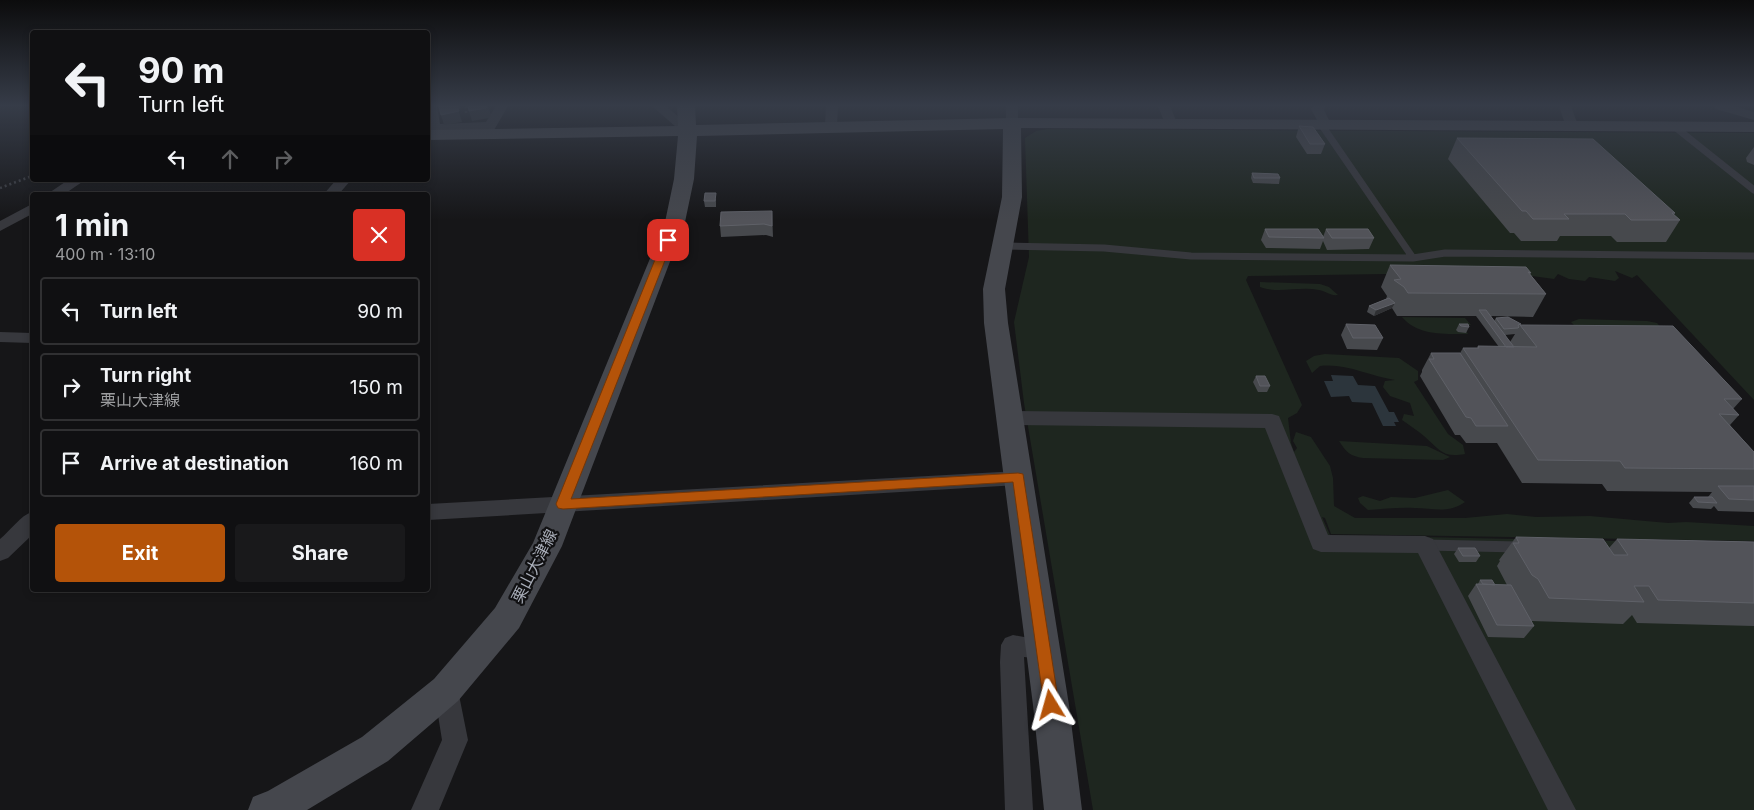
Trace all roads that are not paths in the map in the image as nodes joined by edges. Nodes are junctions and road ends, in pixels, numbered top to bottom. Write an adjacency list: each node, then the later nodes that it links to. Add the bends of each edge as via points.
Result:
1 (686, 144): 19 (street, 栗山大津線, via 683,187 675,222)
2 (1012, 144): 12 (street, via 1012,197)
3 (1338, 144): 14 (lane)
4 (1696, 144): 7 (lane)
5 (75, 182): 8 (street)
6 (342, 182): 9 (street)
7 (1754, 190)
8 (58, 192)
9 (333, 192)
10 (30, 209): 11 (street)
11 (0, 228)
12 (1003, 246): 14 (lane, via 1104,248 1191,256); 17 (street, via 994,289)
13 (1754, 256): 14 (lane, via 1446,253)
14 (1412, 258)
15 (0, 337): 16 (street)
16 (30, 338)
17 (1010, 418): 18 (street); 22 (street, via 1272,421 1321,543)
18 (1018, 478): 19 (street); 25 (street)
19 (563, 504): 20 (street); 26 (street, 栗山大津線, via 547,546 507,618)
20 (430, 512)
21 (29, 529): 24 (street)
22 (1425, 545): 23 (lane); 31 (street)
23 (1535, 547)
24 (0, 552)
25 (1043, 649): 29 (street, via 1014,644 1012,662); 30 (street)
26 (446, 690): 27 (street, 栗山大津線, via 375,749); 28 (street, via 455,740)
27 (267, 810)
28 (424, 810)
29 (1019, 810)
30 (1063, 810)
31 (1562, 810)

